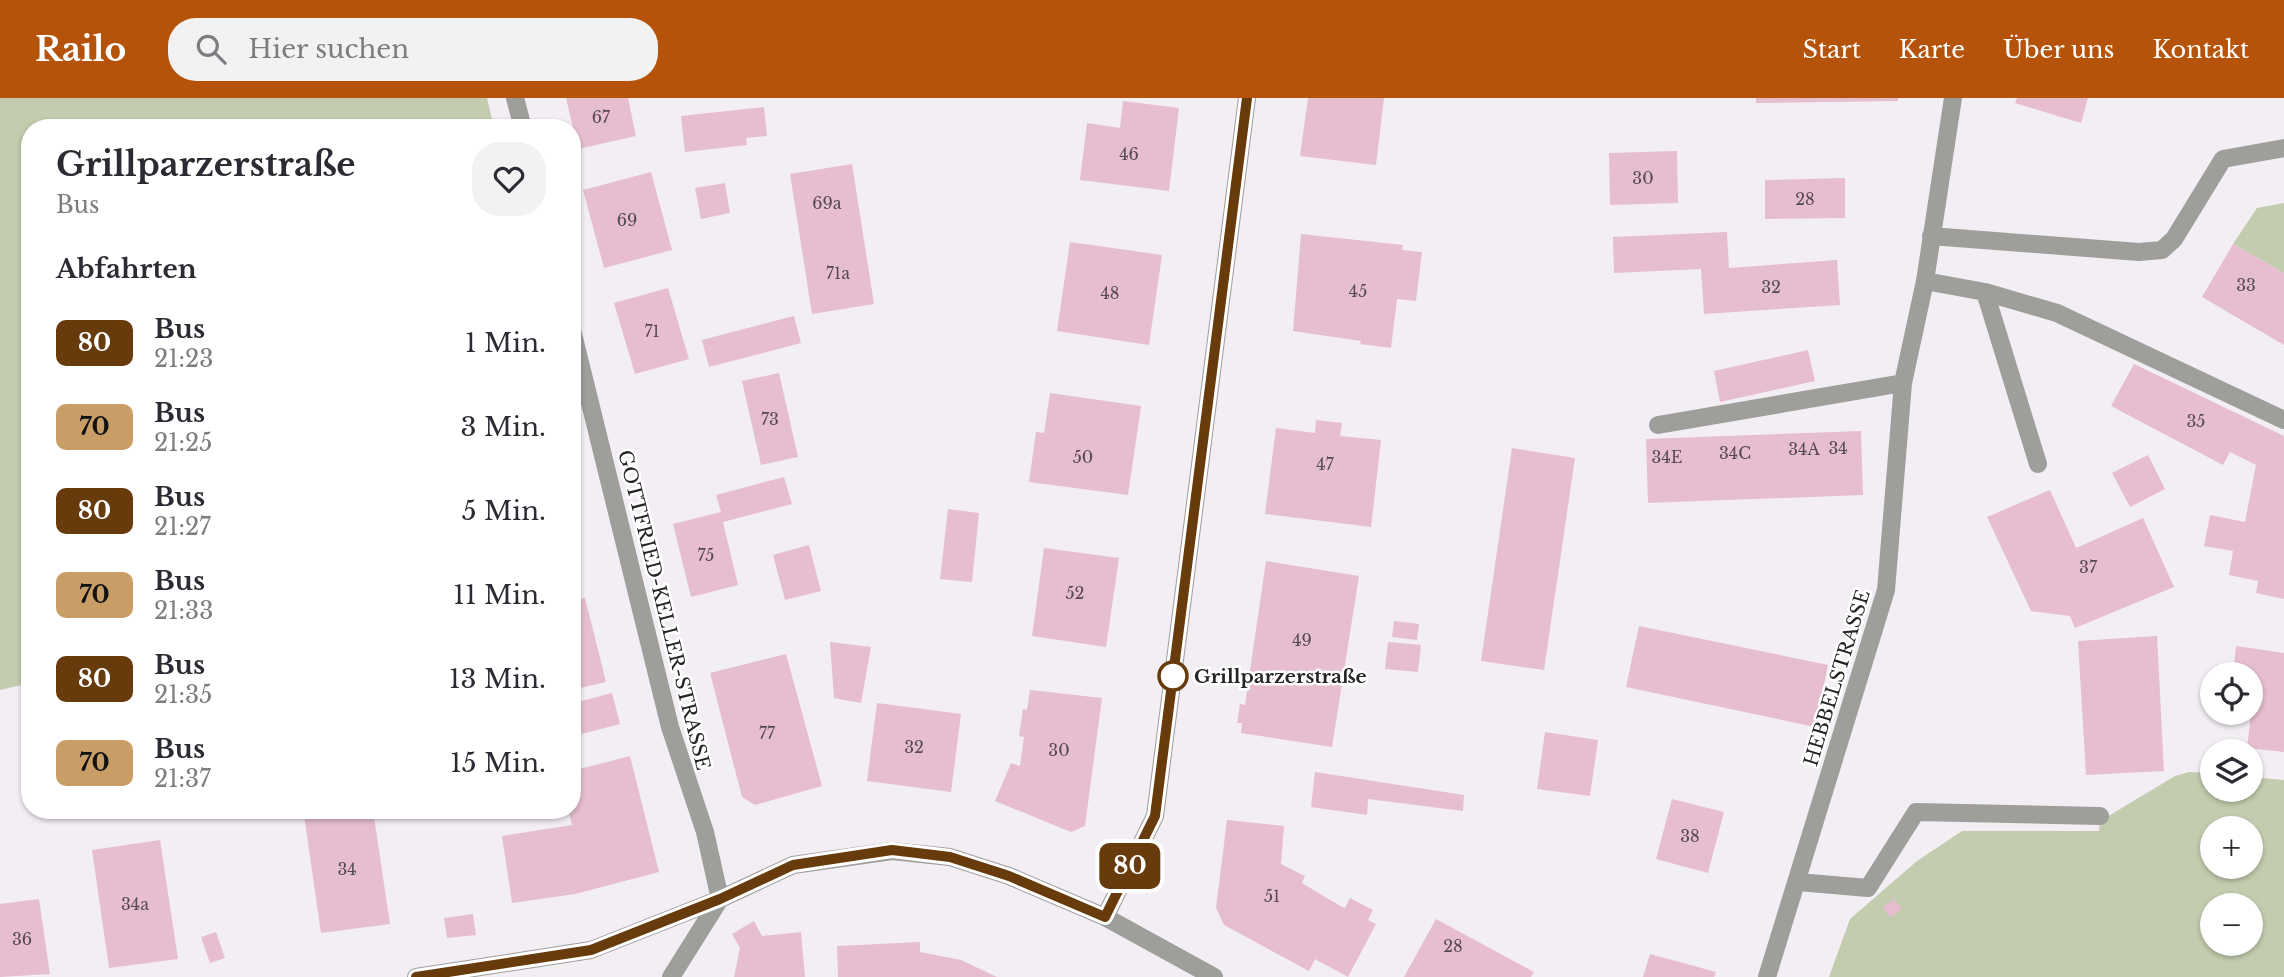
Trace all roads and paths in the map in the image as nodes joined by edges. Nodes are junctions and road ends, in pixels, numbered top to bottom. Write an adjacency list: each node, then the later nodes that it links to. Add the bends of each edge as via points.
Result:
1 (515, 98): 4 (street)
2 (1247, 98): 17 (street, via 1155,816)
3 (1953, 98): 6 (street, HEBBELSTRASSE)
4 (521, 119)
5 (2284, 148): 6 (street, via 2223,159 2174,239 2162,250)
6 (1931, 236): 7 (street, HEBBELSTRASSE)
7 (1925, 281): 8 (street); 10 (street, HEBBELSTRASSE)
8 (1985, 292): 11 (street, via 2057,313); 13 (street)
9 (581, 366): 16 (street, GOTTFRIED-KELLER-STRASSE, via 668,719 705,832)
10 (1903, 383): 12 (street); 15 (street, HEBBELSTRASSE, via 1886,590)
11 (2284, 419)
12 (1658, 425)
13 (2038, 464)
14 (2100, 816): 15 (street, via 1916,812 1868,888)
15 (1798, 882): 21 (street, HEBBELSTRASSE)
16 (720, 899): 17 (street, via 793,865 892,850 950,857 1009,876); 18 (street, via 591,950); 19 (street)
17 (1105, 917): 20 (street)
18 (416, 977)
19 (671, 977)
20 (1214, 977)
21 (1767, 977)

